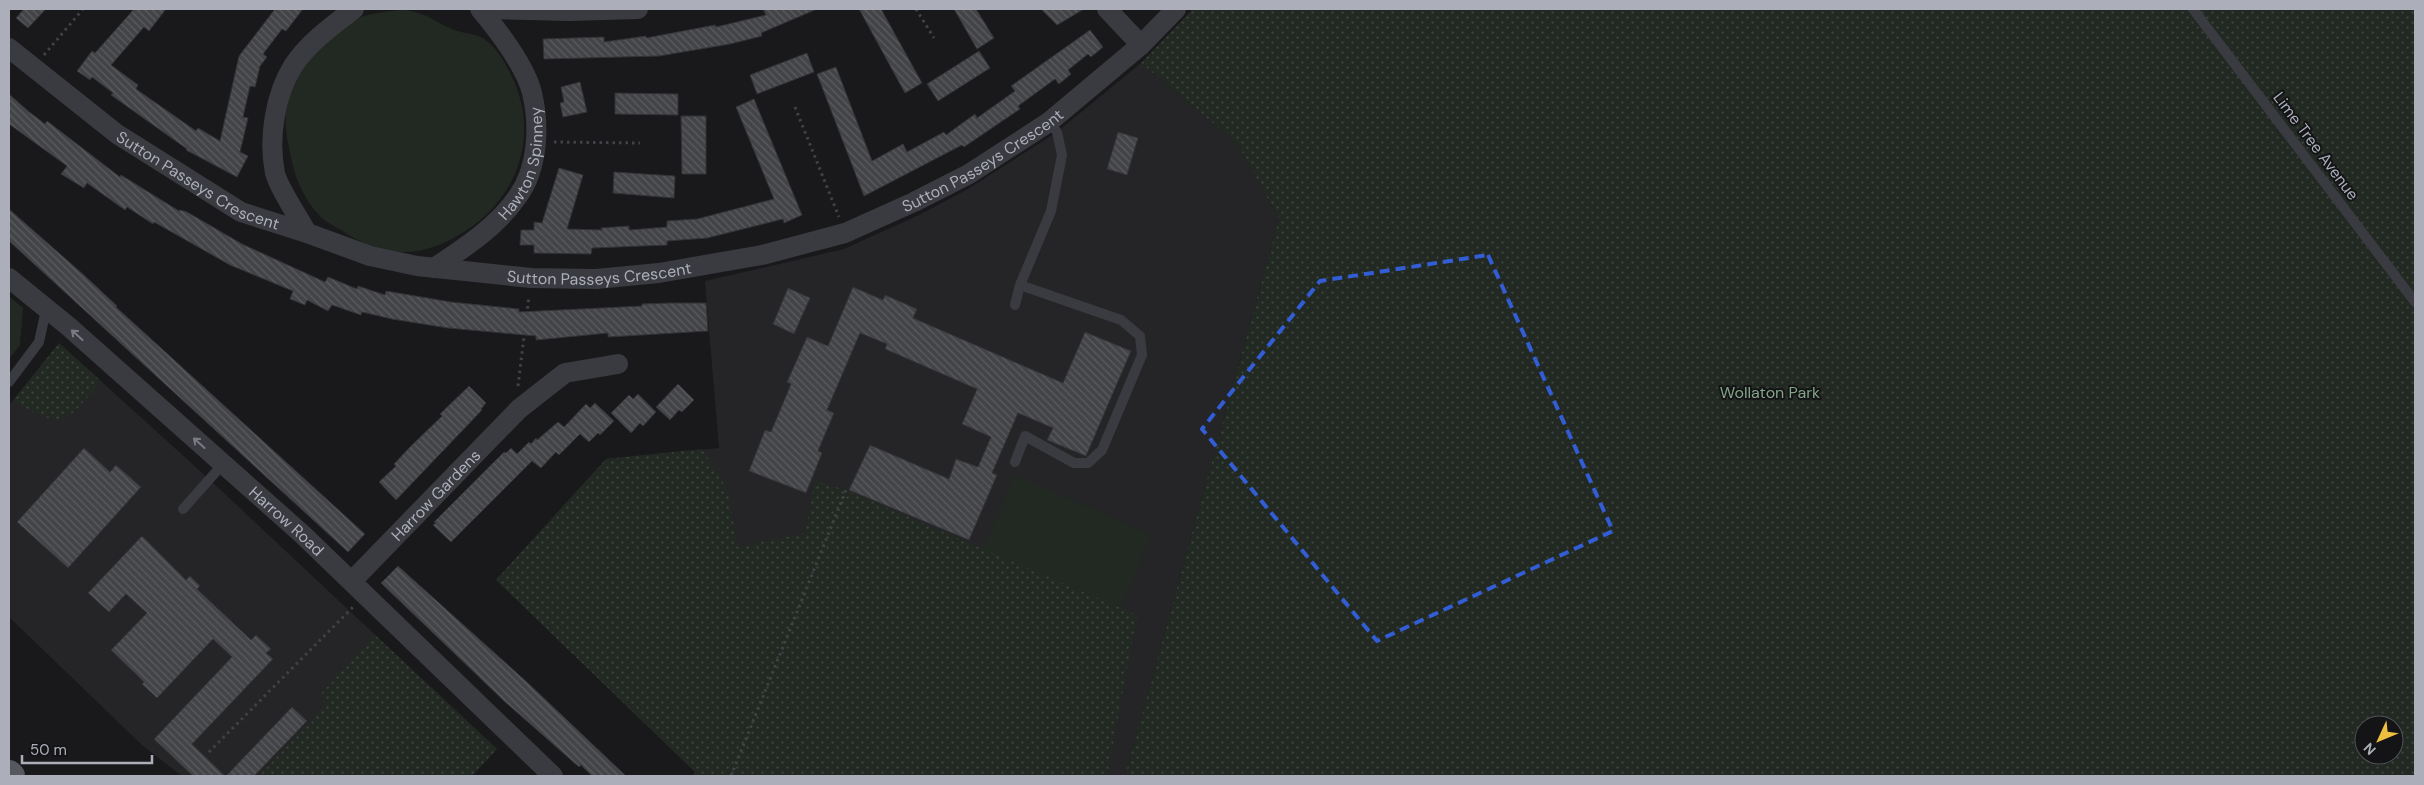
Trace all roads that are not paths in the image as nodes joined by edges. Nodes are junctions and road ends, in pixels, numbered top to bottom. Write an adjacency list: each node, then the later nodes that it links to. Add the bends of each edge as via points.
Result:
1 (354, 9): 11 (street, via 325,31 294,65 279,99 273,132 275,174)
2 (480, 9): 12 (street, Hawton Spinney, via 515,57 532,92 536,142 532,171 518,197 492,226)
3 (490, 9): 4 (street)
4 (638, 9)
5 (1107, 9): 8 (street)
6 (1176, 9): 8 (street, Sutton Passeys Crescent)
7 (2193, 9): 15 (lane, Lime Tree Avenue)
8 (1141, 45): 10 (street, Sutton Passeys Crescent)
9 (9, 48): 11 (street, Sutton Passeys Crescent, via 117,134 241,212)
10 (1049, 122): 12 (street, Sutton Passeys Crescent, via 969,174 914,202 845,233 762,255 659,273 596,279 531,278); 14 (lane, via 1057,132 1062,155 1051,210)
11 (308, 233): 12 (street, Sutton Passeys Crescent, via 370,256)
12 (434, 268)
13 (9, 278): 17 (street, Harrow Road)
14 (1020, 285): 16 (lane); 20 (lane, via 1121,320 1140,336 1142,355 1102,450 1088,463 1074,463 1025,436)
15 (2415, 302)
16 (1015, 304)
17 (46, 310): 19 (lane, via 40,342); 21 (street, Harrow Road, one-way to 17)
18 (618, 364): 23 (street, Harrow Gardens, via 565,373 519,409)
19 (9, 382)
20 (1015, 462)
21 (223, 464): 22 (lane); 23 (street, Harrow Road)
22 (183, 509)
23 (358, 587): 24 (street, Harrow Road)
24 (553, 776)

